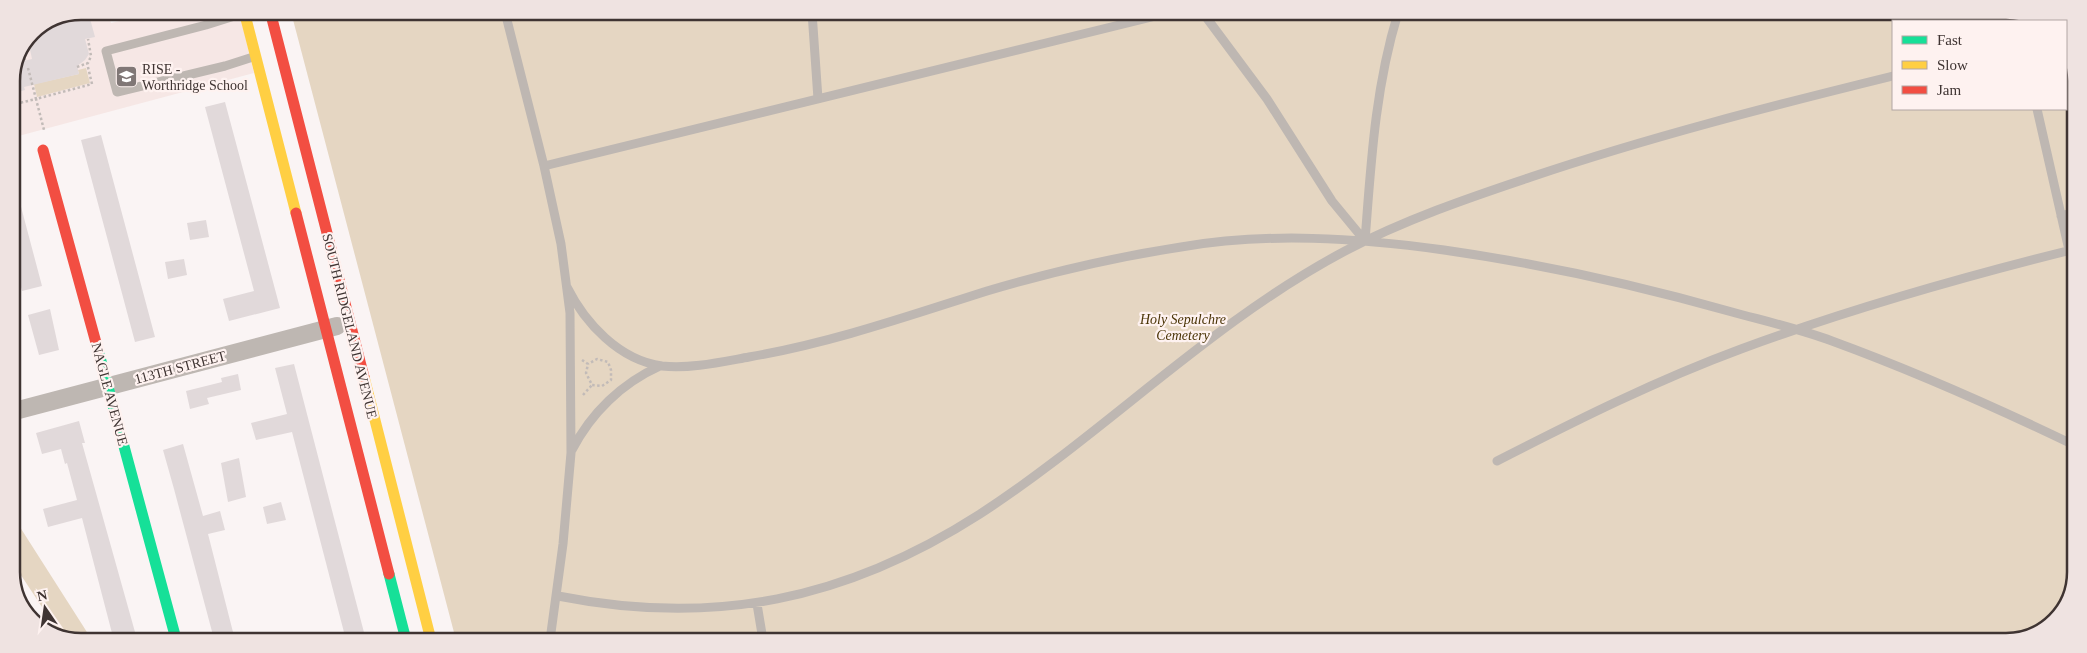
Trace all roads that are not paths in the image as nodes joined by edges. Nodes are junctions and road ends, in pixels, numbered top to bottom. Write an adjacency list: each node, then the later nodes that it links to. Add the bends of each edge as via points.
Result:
1 (221, 20): 9 (lane, via 106,51 117,92)
2 (246, 20): 9 (main road, SOUTH RIDGELAND AVENUE)
3 (272, 20): 21 (main road, SOUTH RIDGELAND AVENUE)
4 (506, 20): 14 (lane)
5 (813, 20): 11 (lane)
6 (1139, 20): 11 (lane)
7 (1208, 20): 18 (lane, via 1267,99 1336,207)
8 (1396, 20): 18 (lane, via 1375,116)
9 (255, 56): 22 (main road, SOUTH RIDGELAND AVENUE)
10 (1892, 76): 18 (lane, via 1586,159 1452,204)
11 (818, 98): 14 (lane)
12 (2037, 110): 16 (lane)
13 (45, 144): 26 (main road, NAGLE AVENUE)
14 (544, 166): 20 (lane)
15 (2067, 214): 16 (lane)
16 (2061, 216): 17 (lane)
17 (2067, 234)
18 (1365, 241): 23 (lane, via 1535,264 1670,294); 24 (lane, via 1280,238 1186,246 1037,276 802,347 712,364); 33 (lane, via 1325,262 1237,318 1044,468 972,519 917,550 847,580 786,599)
19 (2067, 250): 23 (lane, via 1980,273)
20 (567, 287): 24 (lane, via 587,320 602,335 637,358); 29 (lane, via 571,352)
21 (350, 322): 22 (street, 113TH STREET); 36 (main road, SOUTH RIDGELAND AVENUE)
22 (326, 329): 25 (main road, SOUTH RIDGELAND AVENUE); 26 (street, 113TH STREET)
23 (1795, 330): 28 (lane, via 1828,339 1921,376); 30 (lane, via 1620,399)
24 (660, 366): 29 (lane, via 631,382 611,399 580,435)
25 (339, 380): 31 (main road, SOUTH RIDGELAND AVENUE, via 332,395); 35 (main road, SOUTH RIDGELAND AVENUE)
26 (108, 386): 27 (street, 113TH STREET); 34 (main road, NAGLE AVENUE)
27 (20, 410)
28 (2067, 442)
29 (570, 453): 32 (lane)
30 (1497, 461)
31 (362, 517)
32 (558, 596): 33 (lane, via 659,609); 37 (lane)
33 (757, 604): 38 (lane)
34 (174, 633)
35 (404, 633)
36 (429, 633)
37 (551, 633)
38 (762, 633)

